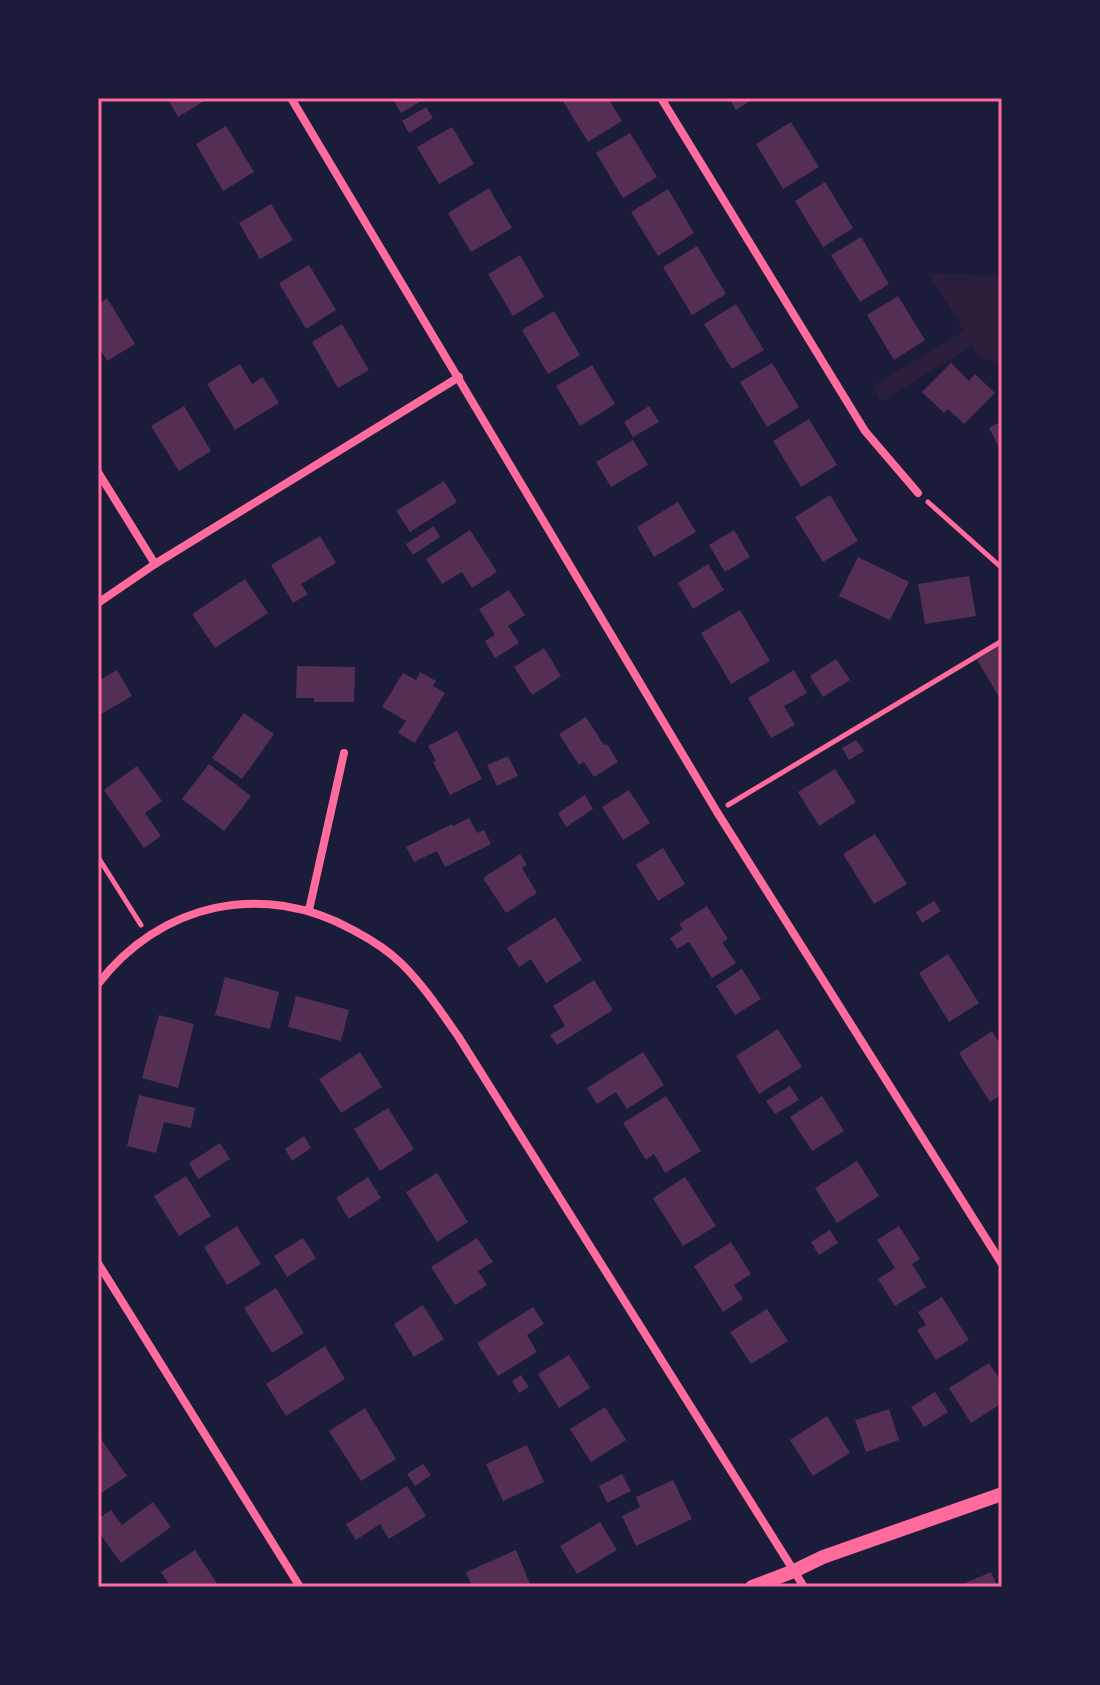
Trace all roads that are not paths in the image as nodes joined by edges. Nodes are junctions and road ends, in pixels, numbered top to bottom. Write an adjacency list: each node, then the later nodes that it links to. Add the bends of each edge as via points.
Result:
1 (291, 98): 3 (street)
2 (661, 98): 5 (street, via 865,431)
3 (459, 377): 6 (street); 12 (street, via 717,812)
4 (98, 472): 6 (street)
5 (918, 493)
6 (155, 564): 7 (street)
7 (98, 603)
8 (344, 753): 9 (street)
9 (309, 910): 10 (street, via 243,903 199,912 147,936); 14 (street, via 373,941 428,993)
10 (98, 984)
11 (98, 1263): 15 (street)
12 (1002, 1264)
13 (1002, 1494): 14 (street)
14 (794, 1571): 16 (street); 17 (street)
15 (300, 1587)
16 (752, 1587)
17 (804, 1587)

